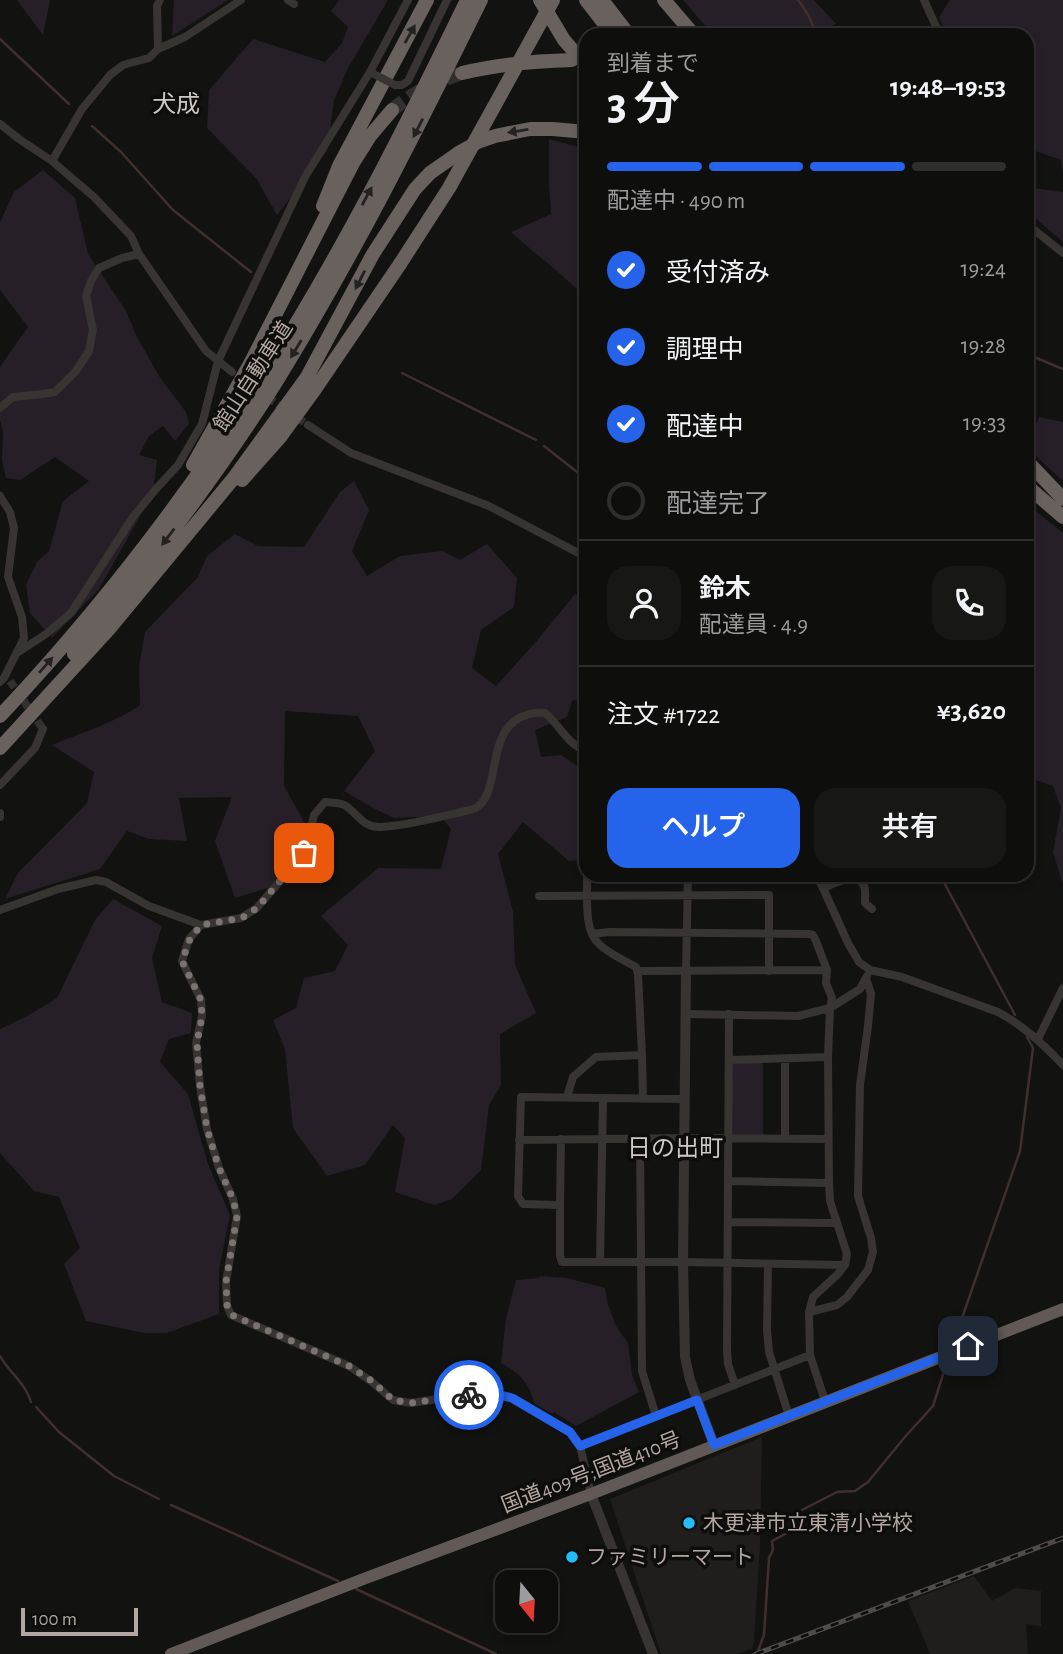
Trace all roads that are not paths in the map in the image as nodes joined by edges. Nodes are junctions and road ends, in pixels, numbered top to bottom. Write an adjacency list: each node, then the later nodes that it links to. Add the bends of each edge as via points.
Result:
1 (160, 0): 18 (street)
2 (241, 0): 18 (street, via 185,37)
3 (408, 0): 20 (street)
4 (428, 0): 29 (highway, one-way to 4, via 339,166)
5 (447, 0): 20 (street, bridge, via 408,81 395,85)
6 (467, 0): 39 (highway, 館山自動車道, one-way to 6, via 264,376 323,277)
7 (481, 0): 46 (highway, 館山自動車道, one-way to 46, via 392,178 275,384 156,552)
8 (540, 0): 19 (highway)
9 (553, 0): 41 (highway, bridge, via 449,188 313,392 281,436)
10 (586, 0): 14 (highway)
11 (602, 0): 15 (highway)
12 (663, 0): 16 (highway)
13 (925, 0): 17 (street)
14 (608, 28)
15 (624, 28)
16 (688, 28)
17 (937, 28)
18 (158, 48): 25 (street, via 149,58 123,65 110,75 82,109)
19 (579, 62): 21 (highway, via 550,60)
20 (370, 72): 30 (street, via 305,177)
21 (462, 73)
22 (392, 110): 29 (highway, via 354,163)
23 (0, 124): 25 (street)
24 (579, 132): 41 (highway, one-way to 41, via 542,129 504,134 478,142 430,173 373,254 307,377 233,479)
25 (52, 161): 28 (street, via 131,236)
26 (1034, 230): 27 (street)
27 (1063, 253)
28 (139, 254): 30 (street, via 206,351); 32 (street, via 99,268 91,281 86,296 93,330 89,351 76,371 55,391 13,397)
29 (298, 272): 39 (highway)
30 (218, 361): 31 (street); 42 (street, via 201,424 178,465 134,517 71,613)
31 (232, 372)
32 (0, 408)
33 (308, 425): 40 (street, via 351,453 489,506)
34 (1034, 470): 38 (highway)
35 (1034, 476): 38 (highway)
36 (1034, 492): 38 (highway)
37 (0, 496): 42 (street, via 13,528 8,577 24,638)
38 (1062, 507)
39 (160, 525): 44 (highway, 館山自動車道, one-way to 39)
40 (579, 553)
41 (166, 559): 47 (highway)
42 (16, 653): 43 (street)
43 (5, 681)
44 (0, 716)
45 (43, 729): 49 (street, via 35,748)
46 (0, 736)
47 (0, 748)
48 (579, 748): 61 (street, via 545,713 528,713 504,733 489,787 476,808 379,828 358,818 344,804 325,802 314,815 304,853 257,908 242,918)
49 (0, 785)
50 (587, 882): 57 (street)
51 (688, 882): 58 (street)
52 (820, 882): 55 (street)
53 (837, 882): 55 (street)
54 (862, 882): 59 (street, via 865,903)
55 (823, 888): 69 (street, via 853,955)
56 (539, 896): 57 (street)
57 (588, 896): 58 (street); 63 (street)
58 (687, 896): 62 (street); 64 (street, via 769,895)
59 (872, 909)
60 (0, 910): 61 (street, via 96,880)
61 (201, 925): 113 (street, via 182,961 201,1000 197,1043 207,1129 237,1216 226,1282 232,1315 349,1366 393,1400 411,1403 492,1393 512,1398 570,1432)
62 (687, 933): 63 (street); 64 (street); 68 (street)
63 (592, 934): 65 (street)
64 (769, 934): 66 (street); 67 (street, via 813,935)
65 (638, 971): 68 (street); 75 (street)
66 (769, 971): 67 (street); 68 (street)
67 (827, 971): 71 (street)
68 (686, 972): 72 (street)
69 (868, 974): 71 (street, via 860,989); 74 (street, via 902,977 999,1012); 104 (street, via 871,994 860,1085 858,1196 873,1252 868,1270 847,1297 837,1305)
70 (1063, 988): 74 (street)
71 (830, 1008): 73 (street, via 798,1016); 76 (street)
72 (685, 1014): 73 (street); 83 (street)
73 (729, 1014): 78 (street)
74 (1038, 1039): 79 (street)
75 (642, 1055): 80 (street, via 596,1057 573,1077); 82 (street)
76 (828, 1057): 77 (street); 90 (street)
77 (785, 1059): 78 (street); 89 (street)
78 (729, 1060): 86 (street)
79 (1063, 1065)
80 (567, 1097): 81 (street); 91 (street, via 521,1097)
81 (604, 1098): 82 (street); 88 (street)
82 (643, 1099): 83 (street)
83 (684, 1099): 85 (street)
84 (640, 1138): 85 (street); 88 (street); 98 (street)
85 (685, 1138): 86 (street); 99 (street)
86 (728, 1138): 89 (street); 92 (street)
87 (561, 1139): 88 (street); 91 (street); 94 (street)
88 (602, 1139): 97 (street)
89 (785, 1139): 90 (street)
90 (828, 1139): 93 (street)
91 (519, 1140): 94 (street, via 521,1202)
92 (728, 1181): 93 (street); 95 (street)
93 (829, 1183): 96 (street)
94 (560, 1207): 97 (street, via 562,1262)
95 (728, 1222): 96 (street); 100 (street)
96 (837, 1223): 102 (street, via 847,1254)
97 (600, 1262): 98 (street)
98 (641, 1262): 99 (street); 110 (street, via 642,1371)
99 (683, 1262): 100 (street); 108 (street, via 685,1357)
100 (728, 1263): 101 (street); 107 (street, via 727,1350)
101 (768, 1264): 102 (street); 106 (street, via 767,1330)
102 (845, 1265): 104 (street, via 813,1297)
103 (1063, 1309): 109 (highway, 国道409号;国道410号)
104 (809, 1312): 105 (street)
105 (810, 1355): 106 (street); 109 (street)
106 (774, 1370): 107 (street); 111 (street)
107 (735, 1385): 108 (street)
108 (697, 1400): 110 (street); 112 (street)
109 (825, 1401): 111 (highway, 国道409号;国道410号)
110 (656, 1416): 113 (street)
111 (789, 1416): 112 (highway, 国道409号;国道410号)
112 (714, 1445): 114 (highway, 国道409号;国道410号)
113 (580, 1446): 114 (street)
114 (591, 1494): 115 (highway, 国道409号;国道410号); 116 (street)
115 (171, 1654)
116 (653, 1654)

